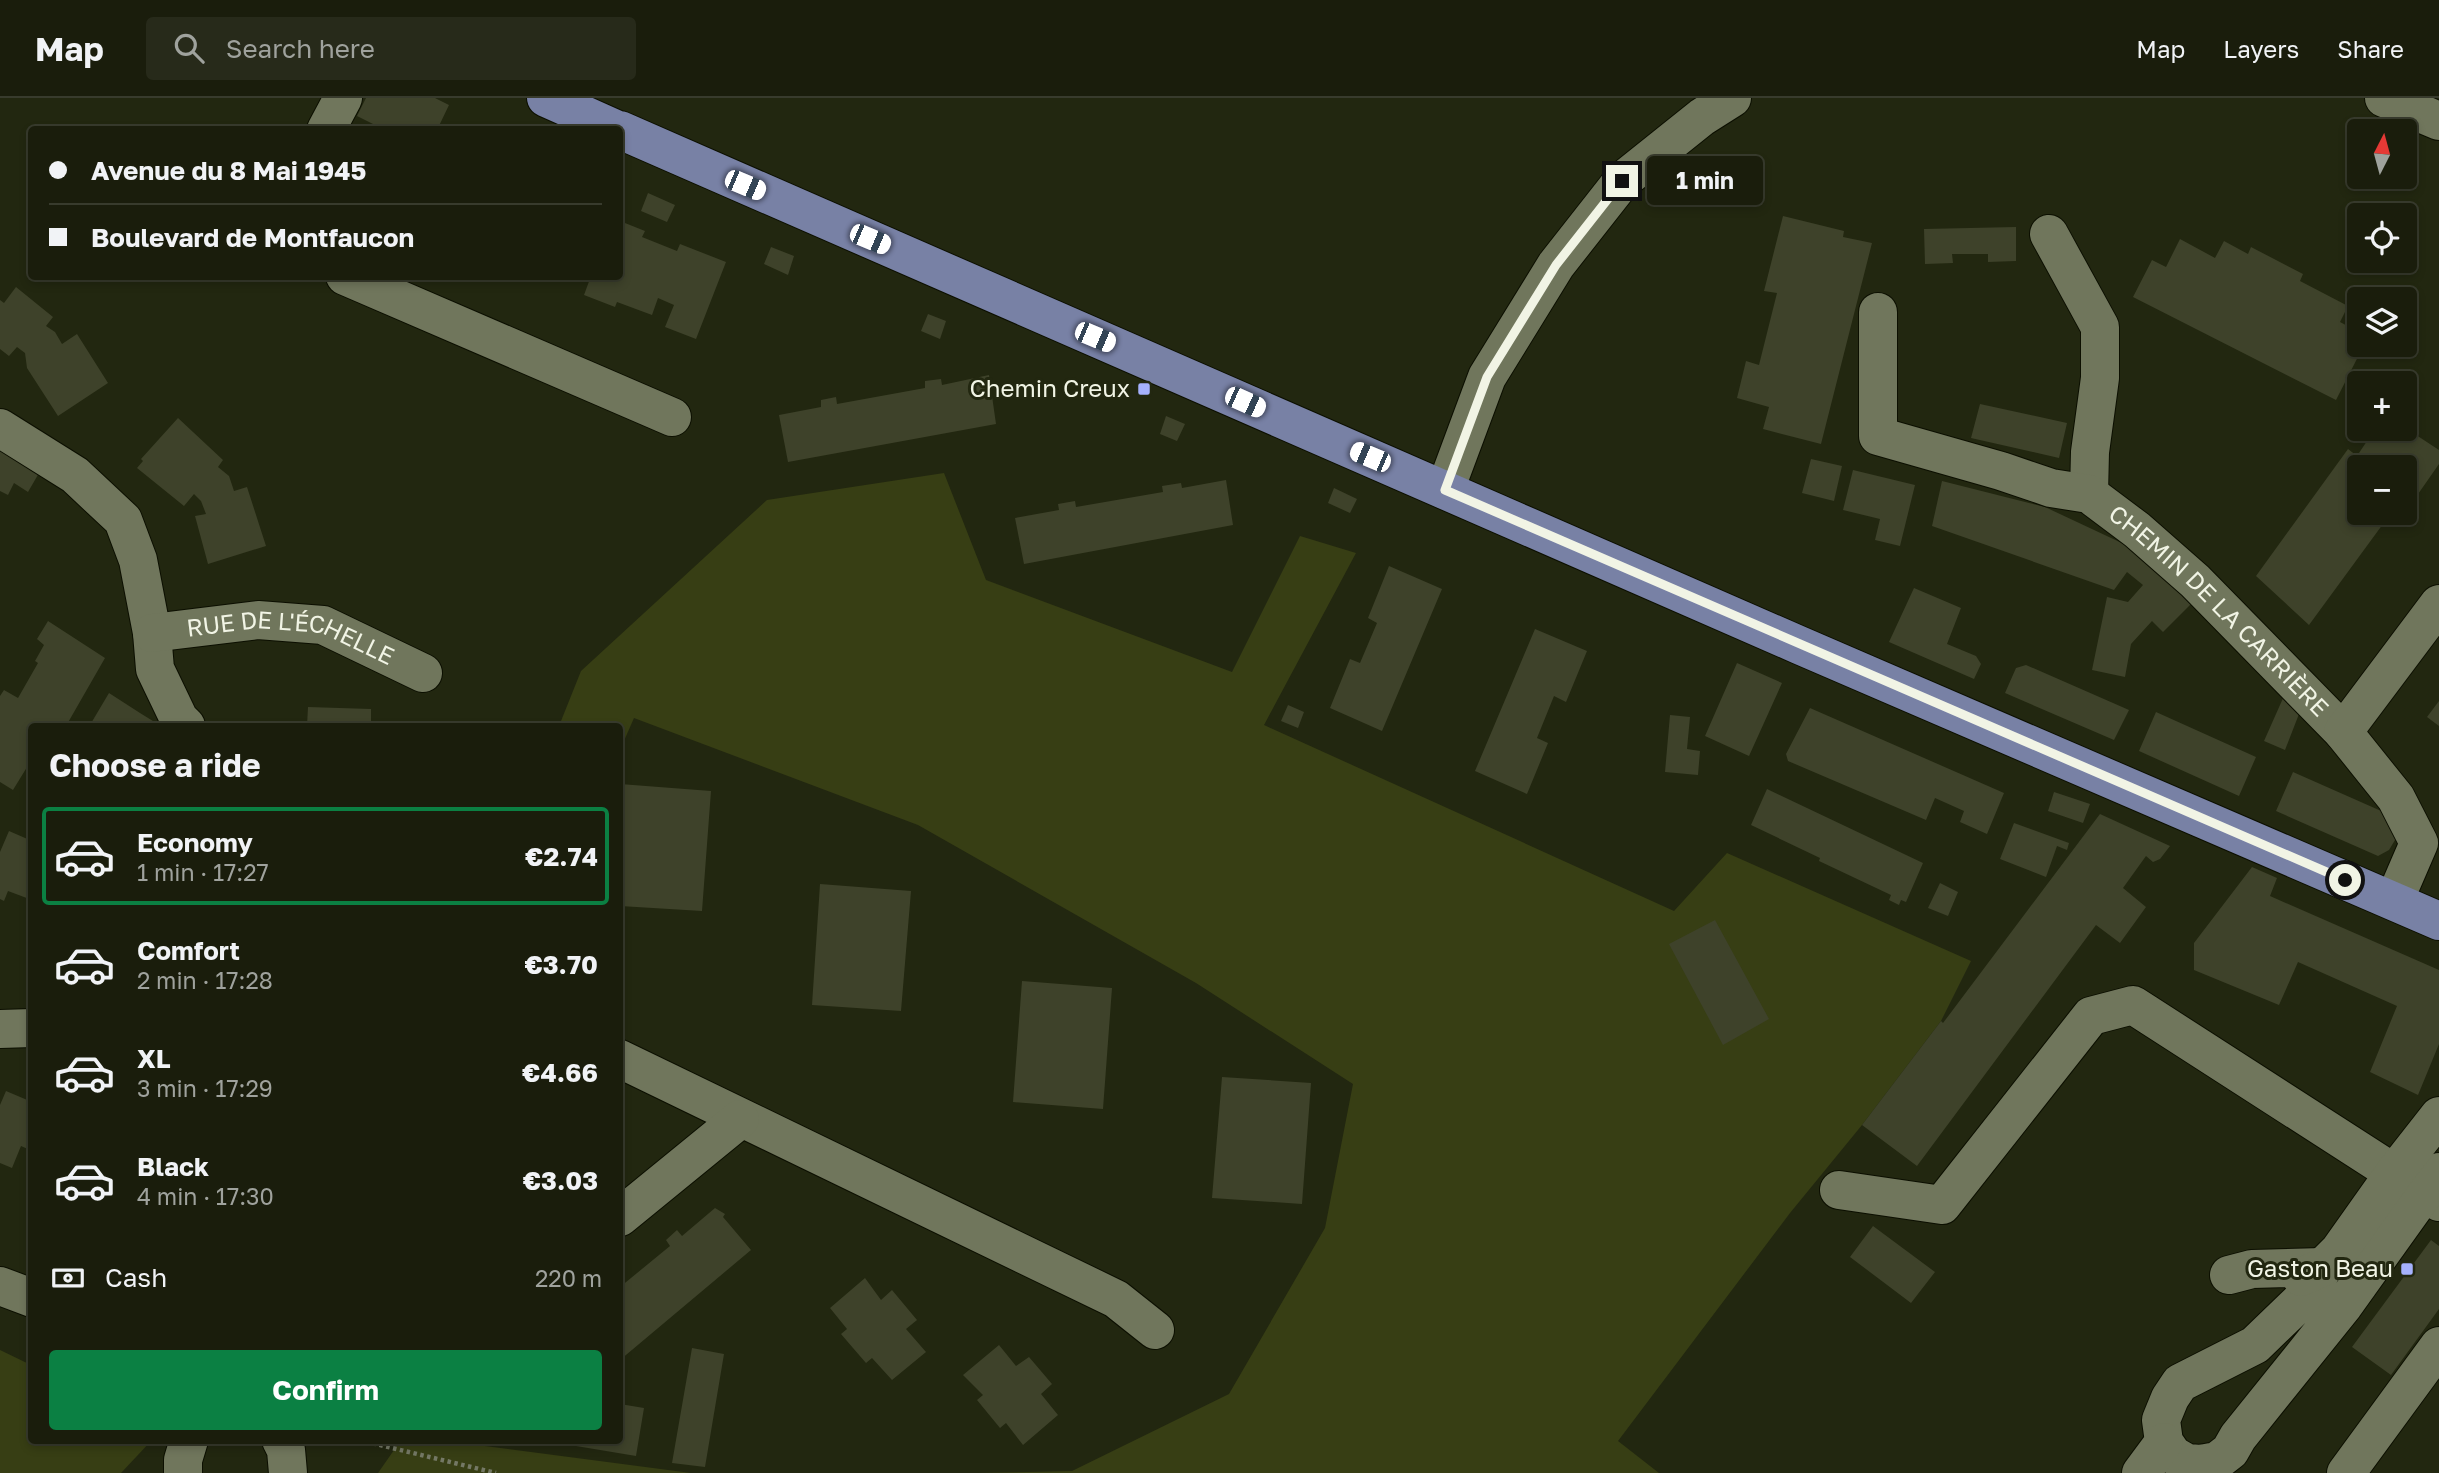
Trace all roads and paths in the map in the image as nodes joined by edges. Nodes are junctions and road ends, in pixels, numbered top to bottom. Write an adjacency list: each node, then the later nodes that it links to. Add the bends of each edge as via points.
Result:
1 (343, 98): 6 (street)
2 (546, 98): 7 (main road)
3 (1732, 98): 14 (street, via 1622,181 1556,265 1487,377)
4 (2384, 98): 5 (street)
5 (2439, 121)
6 (328, 126)
7 (610, 126)
8 (623, 132): 14 (main road)
9 (2049, 234): 15 (street, CHEMIN DE LA CARRIÈRE, via 2101,327)
10 (354, 280): 12 (street)
11 (1878, 312): 15 (street, CHEMIN DE LA CARRIÈRE, via 1878,436 2051,488)
12 (672, 417)
13 (0, 428): 17 (street, RUE DE L'ÉCHELLE, via 75,475 123,520 138,560)
14 (1445, 490): 21 (main road)
15 (2089, 494): 20 (street, CHEMIN DE LA CARRIÈRE, via 2195,581)
16 (2439, 604): 20 (street, CHEMIN DE LA CARRIÈRE)
17 (152, 633): 18 (street, RUE DE L'ÉCHELLE, via 258,620 323,625); 19 (street, RUE DE L'ÉCHELLE, via 155,669)
18 (423, 673)
19 (183, 723)
20 (2343, 732): 21 (street, CHEMIN DE LA CARRIÈRE, via 2396,798 2419,843)
21 (2394, 901): 22 (main road)
22 (2439, 921)
23 (623, 1060): 25 (street)
24 (2439, 1116): 26 (street)
25 (740, 1119): 28 (street); 33 (street, via 1116,1299)
26 (2424, 1184): 27 (street, via 2133,1005 2091,1016 1942,1205); 29 (street); 37 (street, via 2344,1305 2230,1451)
27 (1839, 1190)
28 (623, 1215)
29 (2323, 1267): 30 (street, via 2285,1285 2255,1290 2242,1286); 35 (street, via 2312,1290 2255,1345 2180,1383 2161,1420)
30 (2223, 1269)
31 (0, 1286): 32 (street)
32 (28, 1296)
33 (1155, 1330)
34 (2439, 1346): 40 (street)
35 (2164, 1442): 37 (street, via 2173,1455); 39 (street)
36 (376, 1444): 38 (path)
37 (2201, 1468)
38 (496, 1473)
39 (2141, 1473)
40 (2346, 1473)

